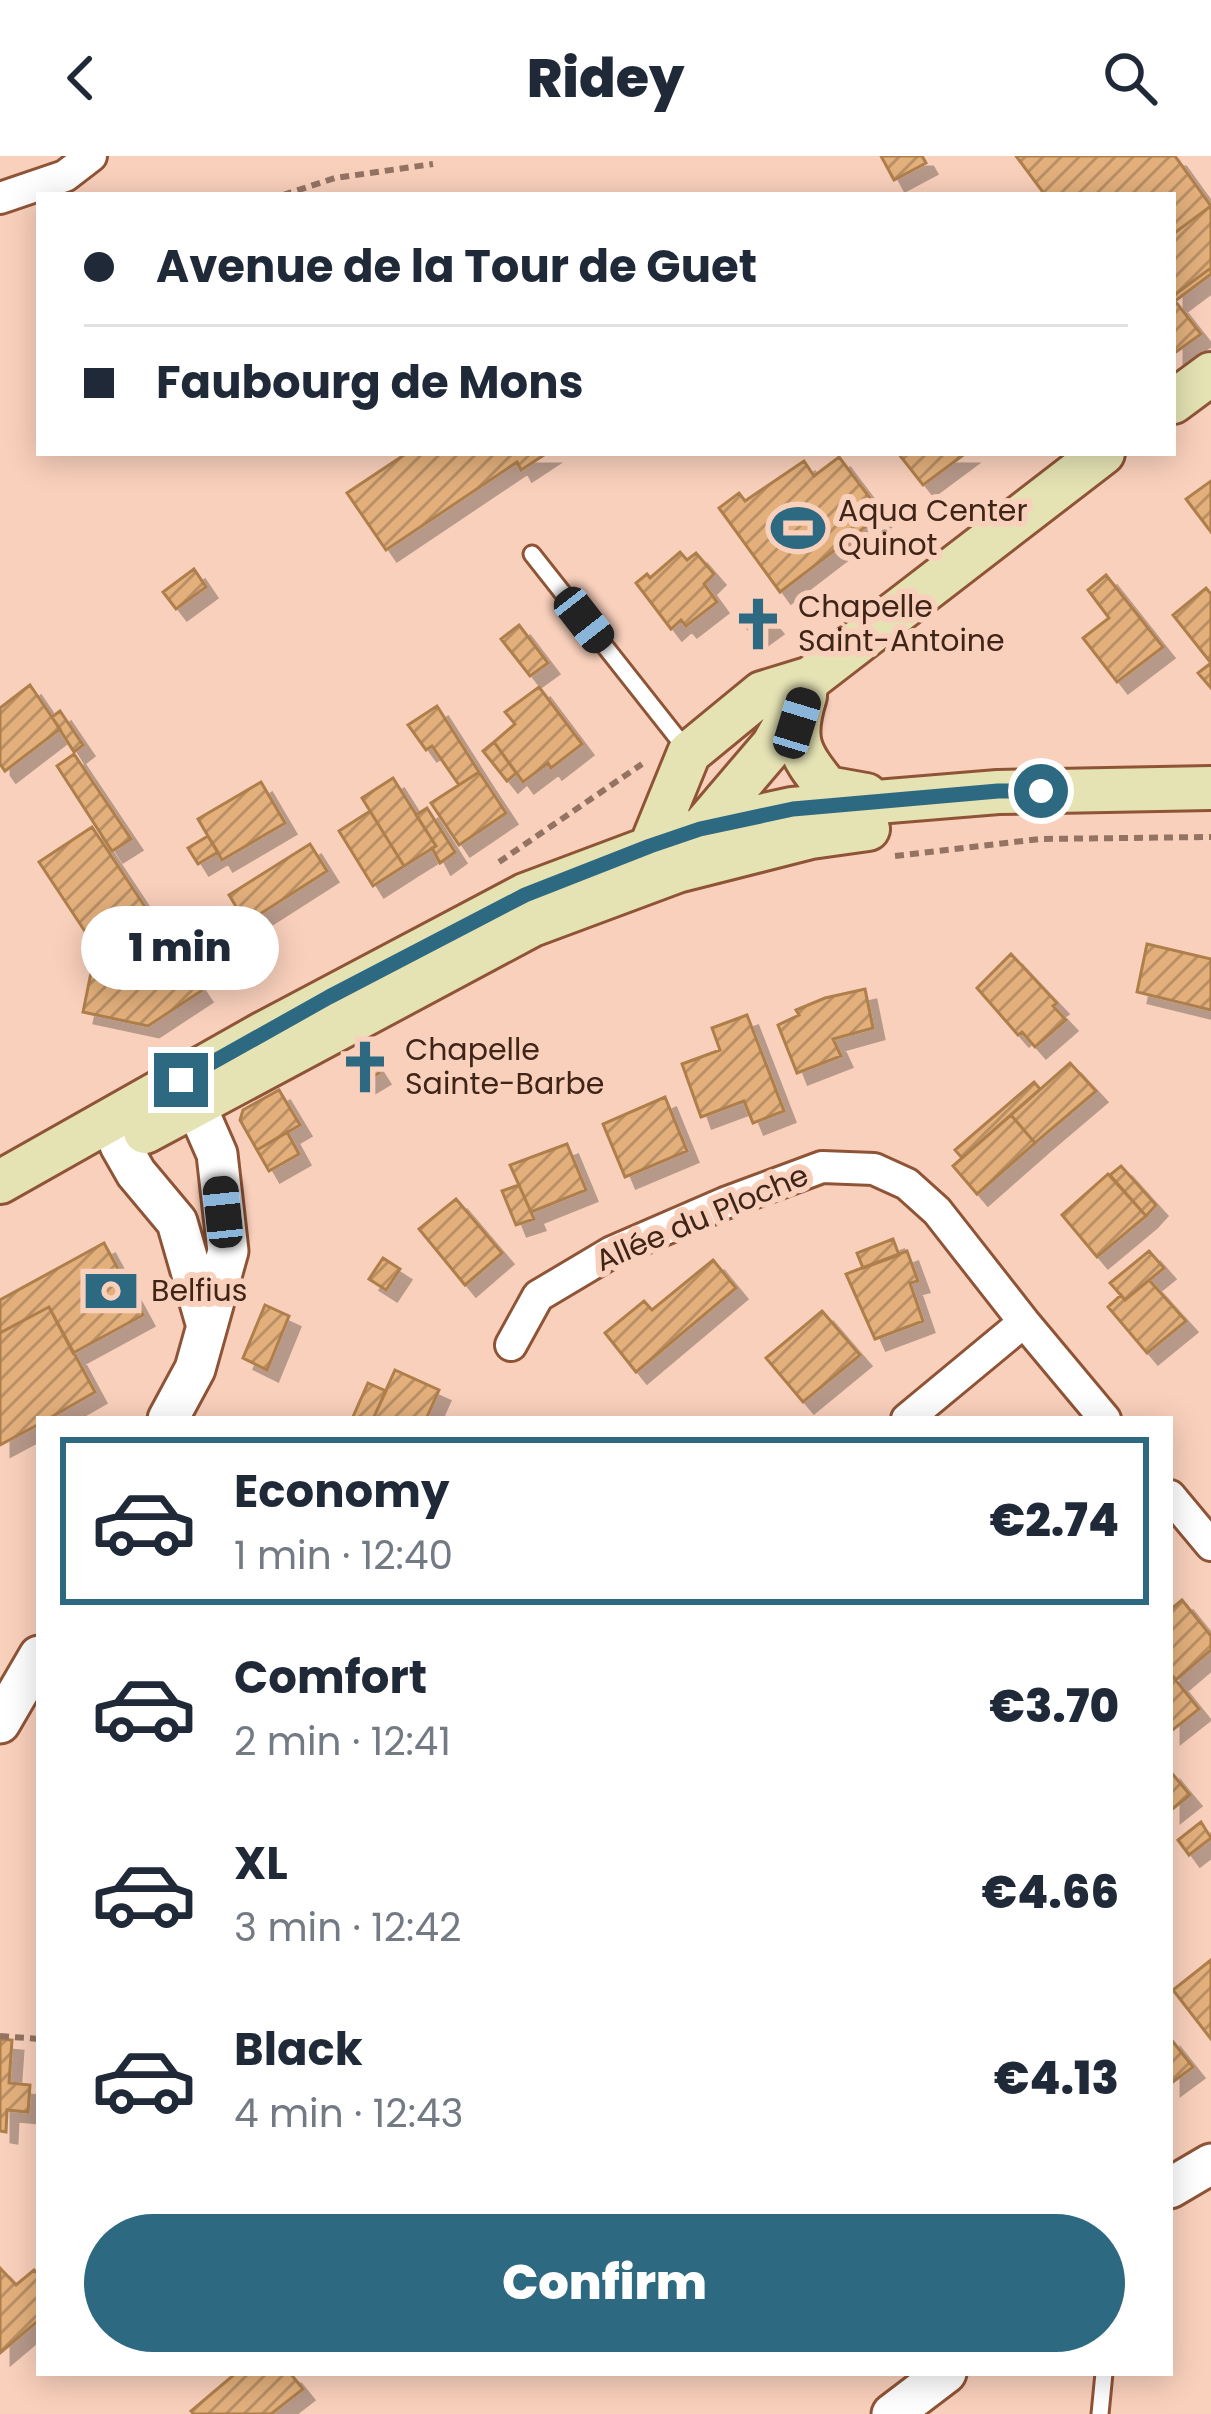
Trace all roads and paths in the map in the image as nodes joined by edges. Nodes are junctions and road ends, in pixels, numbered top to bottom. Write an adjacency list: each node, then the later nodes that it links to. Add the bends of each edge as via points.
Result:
1 (91, 156): 4 (street, via 64,176)
2 (433, 164): 3 (path)
3 (292, 192)
4 (0, 198)
5 (1211, 374): 6 (main road)
6 (1176, 400)
7 (1081, 464): 9 (main road)
8 (532, 554): 10 (lane)
9 (811, 678): 10 (main road, via 762,693); 12 (main road, via 797,723 802,758 827,788); 14 (main road, via 773,745)
10 (689, 753): 16 (main road)
11 (1211, 788): 12 (main road)
12 (894, 800): 14 (main road, via 793,809)
13 (1211, 808): 16 (main road, via 947,818)
14 (700, 829): 16 (main road)
15 (1211, 837): 17 (path, via 1040,839)
16 (664, 859): 18 (main road)
17 (877, 859)
18 (188, 1093): 19 (main road); 20 (main road); 23 (street, via 217,1154 227,1252)
19 (141, 1102): 20 (street); 21 (main road)
20 (120, 1145): 21 (main road); 23 (street, via 177,1222)
21 (3, 1190)
22 (1024, 1322): 24 (street, Allée du Ploche, via 938,1211 907,1184 874,1168 822,1167 612,1252 538,1296); 26 (street); 27 (street, Allée du Ploche)
23 (206, 1323): 25 (street, via 195,1370)
24 (512, 1346)
25 (170, 1416)
26 (911, 1416)
27 (1102, 1416)
28 (1173, 1500): 29 (street)
29 (1211, 1545)
30 (36, 1662): 31 (street)
31 (0, 1723)
32 (0, 2036): 33 (path)
33 (36, 2039)
34 (1211, 2164): 35 (street)
35 (1173, 2186)
36 (942, 2376): 38 (street)
37 (1104, 2376): 39 (lane)
38 (892, 2414)
39 (1100, 2414)

